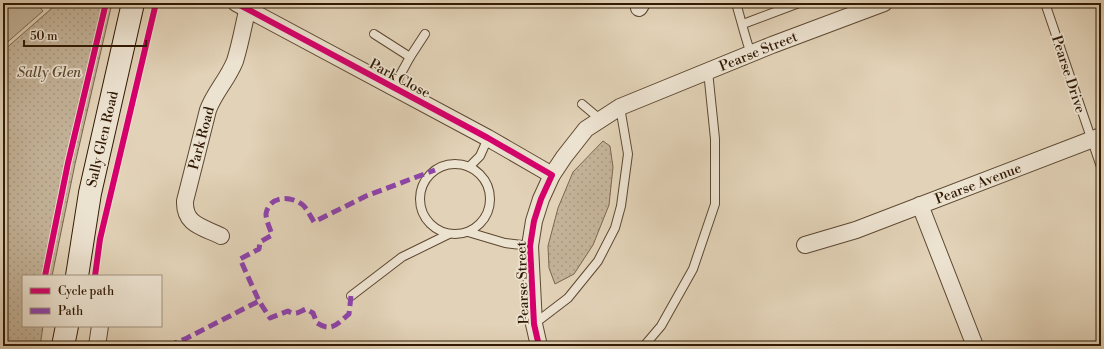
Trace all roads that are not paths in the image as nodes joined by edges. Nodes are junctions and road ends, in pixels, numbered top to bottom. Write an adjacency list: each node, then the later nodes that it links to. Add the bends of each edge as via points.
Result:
1 (133, 3): 28 (main road, Sally Glen Road, via 90,193)
2 (736, 3): 7 (lane)
3 (799, 3): 7 (lane)
4 (884, 3): 10 (street, Pearse Street)
5 (1045, 3): 18 (lane, Pearse Drive)
6 (244, 5): 13 (street, Park Close); 25 (street, Park Road, via 247,16 234,62 208,110 185,201 185,210 193,222)
7 (743, 24): 10 (lane, via 744,36)
8 (374, 34): 11 (lane)
9 (425, 34): 11 (lane)
10 (751, 54): 12 (street, Pearse Street)
11 (410, 58): 13 (lane)
12 (708, 71): 15 (street, Pearse Street); 36 (lane, via 715,139 715,204 692,269 661,326)
13 (393, 88): 17 (street, Park Close)
14 (582, 104): 16 (lane)
15 (620, 107): 16 (street, Pearse Street); 30 (lane, via 628,154 621,206 614,228 598,261 568,298)
16 (601, 120): 21 (street, Pearse Street, via 586,130)
17 (488, 138): 19 (lane, via 480,156); 21 (street, Park Close)
18 (1096, 138): 20 (lane, Pearse Drive); 22 (street, Pearse Avenue)
19 (469, 167): 23 (lane, via 477,171 488,186 490,203 483,220); 24 (lane, via 452,164 435,170 428,176 420,192 425,218 432,226)
20 (1101, 167)
21 (552, 175): 27 (street, Pearse Street, via 534,221)
22 (920, 205): 26 (street, Pearse Avenue, via 856,230); 37 (street)
23 (468, 232): 24 (lane); 27 (lane, via 504,243)
24 (449, 234): 29 (lane, via 402,257)
25 (221, 236)
26 (805, 244)
27 (530, 246): 30 (street, Pearse Street)
28 (77, 275)
29 (351, 296)
30 (534, 324): 35 (street, Pearse Street)
31 (67, 327): 33 (main road)
32 (100, 327): 34 (street)
33 (63, 346)
34 (97, 346)
35 (539, 346)
36 (644, 346)
37 (975, 346)

